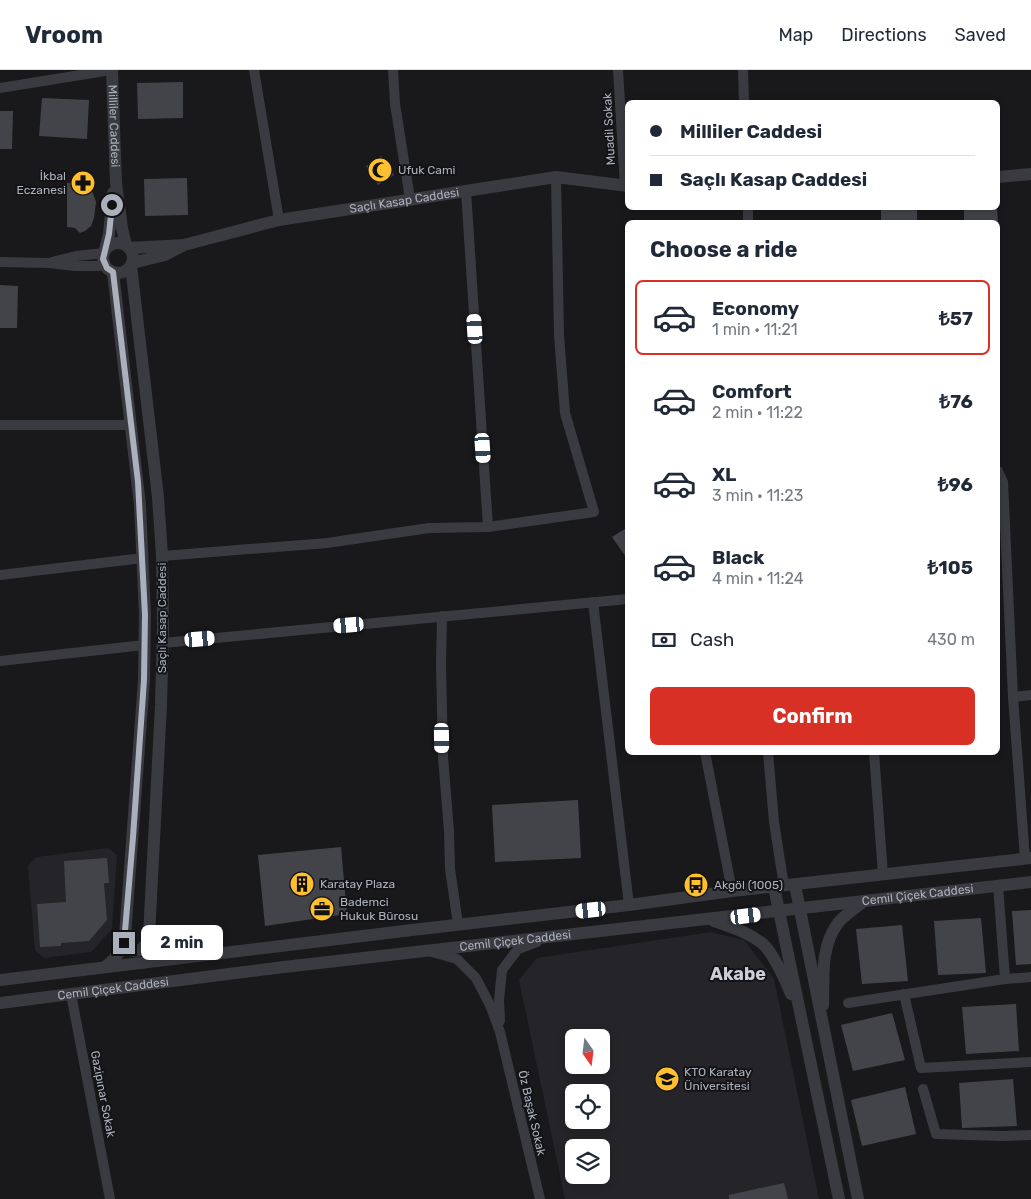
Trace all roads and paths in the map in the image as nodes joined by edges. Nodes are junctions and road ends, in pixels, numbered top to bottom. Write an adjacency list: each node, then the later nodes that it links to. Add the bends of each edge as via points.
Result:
1 (112, 70): 6 (street); 12 (street, Milliler Caddesi)
2 (254, 70): 16 (street)
3 (393, 70): 15 (street)
4 (618, 70): 8 (street, Muadil Sokak)
5 (743, 70): 7 (street)
6 (0, 88)
7 (744, 100)
8 (625, 172)
9 (1031, 174): 10 (street)
10 (1000, 177)
11 (556, 178): 13 (street, Saçlı Kasap Caddesi); 14 (street, Saçlı Kasap Caddesi); 25 (street, via 558,335 565,413 594,512)
12 (116, 183): 18 (street, Milliler Caddesi); 19 (street, Milliler Caddesi)
13 (625, 186)
14 (466, 191): 15 (street, Saçlı Kasap Caddesi); 25 (street)
15 (410, 199): 16 (street, Saçlı Kasap Caddesi)
16 (279, 220): 17 (street, Saçlı Kasap Caddesi)
17 (184, 244): 18 (street, Saçlı Kasap Caddesi); 21 (street, Saçlı Kasap Caddesi, via 165,255)
18 (128, 247): 19 (street, via 113,244); 21 (street, via 133,257)
19 (107, 260): 20 (street, via 76,256 48,263); 21 (street, via 123,272); 23 (street, Saçlı Kasap Caddesi)
20 (0, 262)
21 (131, 265): 26 (street, Saçlı Kasap Caddesi)
22 (0, 425): 23 (street)
23 (131, 425): 27 (street, Saçlı Kasap Caddesi)
24 (1000, 475): 36 (street, via 1003,482)
25 (488, 527): 26 (street, via 429,528 327,543)
26 (162, 556): 32 (street, Saçlı Kasap Caddesi)
27 (143, 558): 28 (street); 33 (street, Saçlı Kasap Caddesi)
28 (0, 576)
29 (625, 599): 30 (street)
30 (593, 602): 31 (street); 47 (street)
31 (442, 616): 32 (street); 51 (street, via 443,757 450,868)
32 (163, 643): 52 (street, Saçlı Kasap Caddesi)
33 (144, 645): 34 (street); 54 (street, Saçlı Kasap Caddesi, via 135,818)
34 (0, 661)
35 (1031, 695): 36 (street)
36 (1013, 697): 40 (street)
37 (706, 755): 45 (street)
38 (768, 755): 44 (street)
39 (874, 755): 41 (street)
40 (1028, 859): 41 (street, Cemil Çiçek Caddesi)
41 (882, 875): 44 (street, Cemil Çiçek Caddesi)
42 (1031, 882): 43 (street, Cemil Çiçek Caddesi)
43 (998, 885): 46 (street, Cemil Çiçek Caddesi); 59 (street)
44 (784, 886): 45 (street, Cemil Çiçek Caddesi); 48 (street); 49 (street)
45 (732, 891): 47 (street, Cemil Çiçek Caddesi)
46 (865, 901): 48 (street, Cemil Çiçek Caddesi); 66 (street, via 839,922 829,938 824,954)
47 (629, 905): 51 (street, Cemil Çiçek Caddesi)
48 (798, 909): 49 (street, Cemil Çiçek Caddesi); 66 (street)
49 (780, 912): 50 (street, Cemil Çiçek Caddesi); 65 (street)
50 (712, 920): 53 (street, Cemil Çiçek Caddesi); 65 (street, via 745,932 765,945 783,974)
51 (458, 924): 56 (street, Cemil Çiçek Caddesi)
52 (148, 936): 54 (street, via 141,950 133,951); 56 (street, via 158,951)
53 (550, 936): 55 (street, Cemil Çiçek Caddesi); 67 (street, via 518,949 502,970 498,1000)
54 (124, 943): 57 (street, via 118,956)
55 (429, 951): 61 (street, Cemil Çiçek Caddesi); 67 (street, via 457,959 476,978)
56 (174, 959): 57 (street, Cemil Çiçek Caddesi)
57 (104, 968): 60 (street, Cemil Çiçek Caddesi)
58 (1031, 977): 59 (street)
59 (1005, 979): 62 (street)
60 (0, 980)
61 (71, 994): 63 (street, Cemil Çiçek Caddesi); 71 (street, Gazipınar Sokak)
62 (904, 994): 64 (street); 68 (street, via 921,1068)
63 (0, 1003)
64 (848, 1003)
65 (802, 1018): 73 (street)
66 (823, 1028): 74 (street)
67 (500, 1032): 72 (street, Öz Başak Sokak)
68 (1031, 1062)
69 (923, 1089): 70 (street, via 936,1134)
70 (1031, 1134)
71 (110, 1199)
72 (540, 1199)
73 (839, 1199)
74 (858, 1199)

